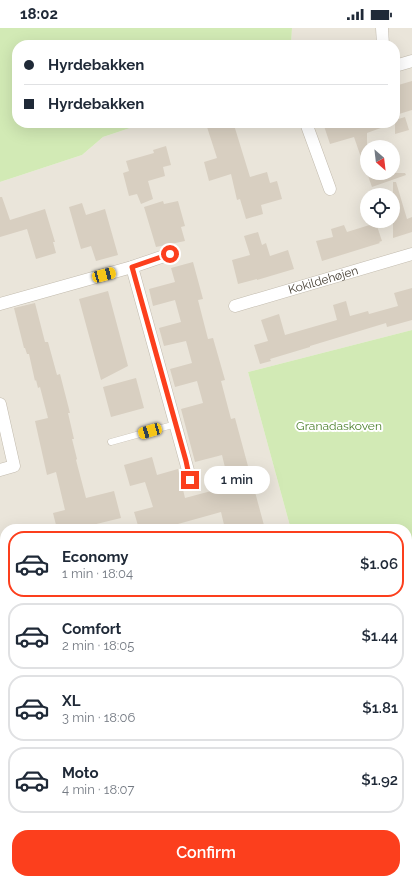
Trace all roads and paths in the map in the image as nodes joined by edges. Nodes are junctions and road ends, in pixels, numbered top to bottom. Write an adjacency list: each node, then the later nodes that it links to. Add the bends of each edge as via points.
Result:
1 (382, 28): 2 (street)
2 (383, 40)
3 (412, 61): 4 (street)
4 (400, 65)
5 (308, 128): 6 (street)
6 (330, 189)
7 (170, 254): 9 (street)
8 (412, 254): 11 (street, Kokildehøjen)
9 (132, 267): 10 (street); 13 (street)
10 (0, 304)
11 (235, 306)
12 (0, 404): 15 (street, via 14,466)
13 (176, 424): 14 (lane); 16 (street)
14 (111, 442)
15 (0, 470)
16 (190, 480)

